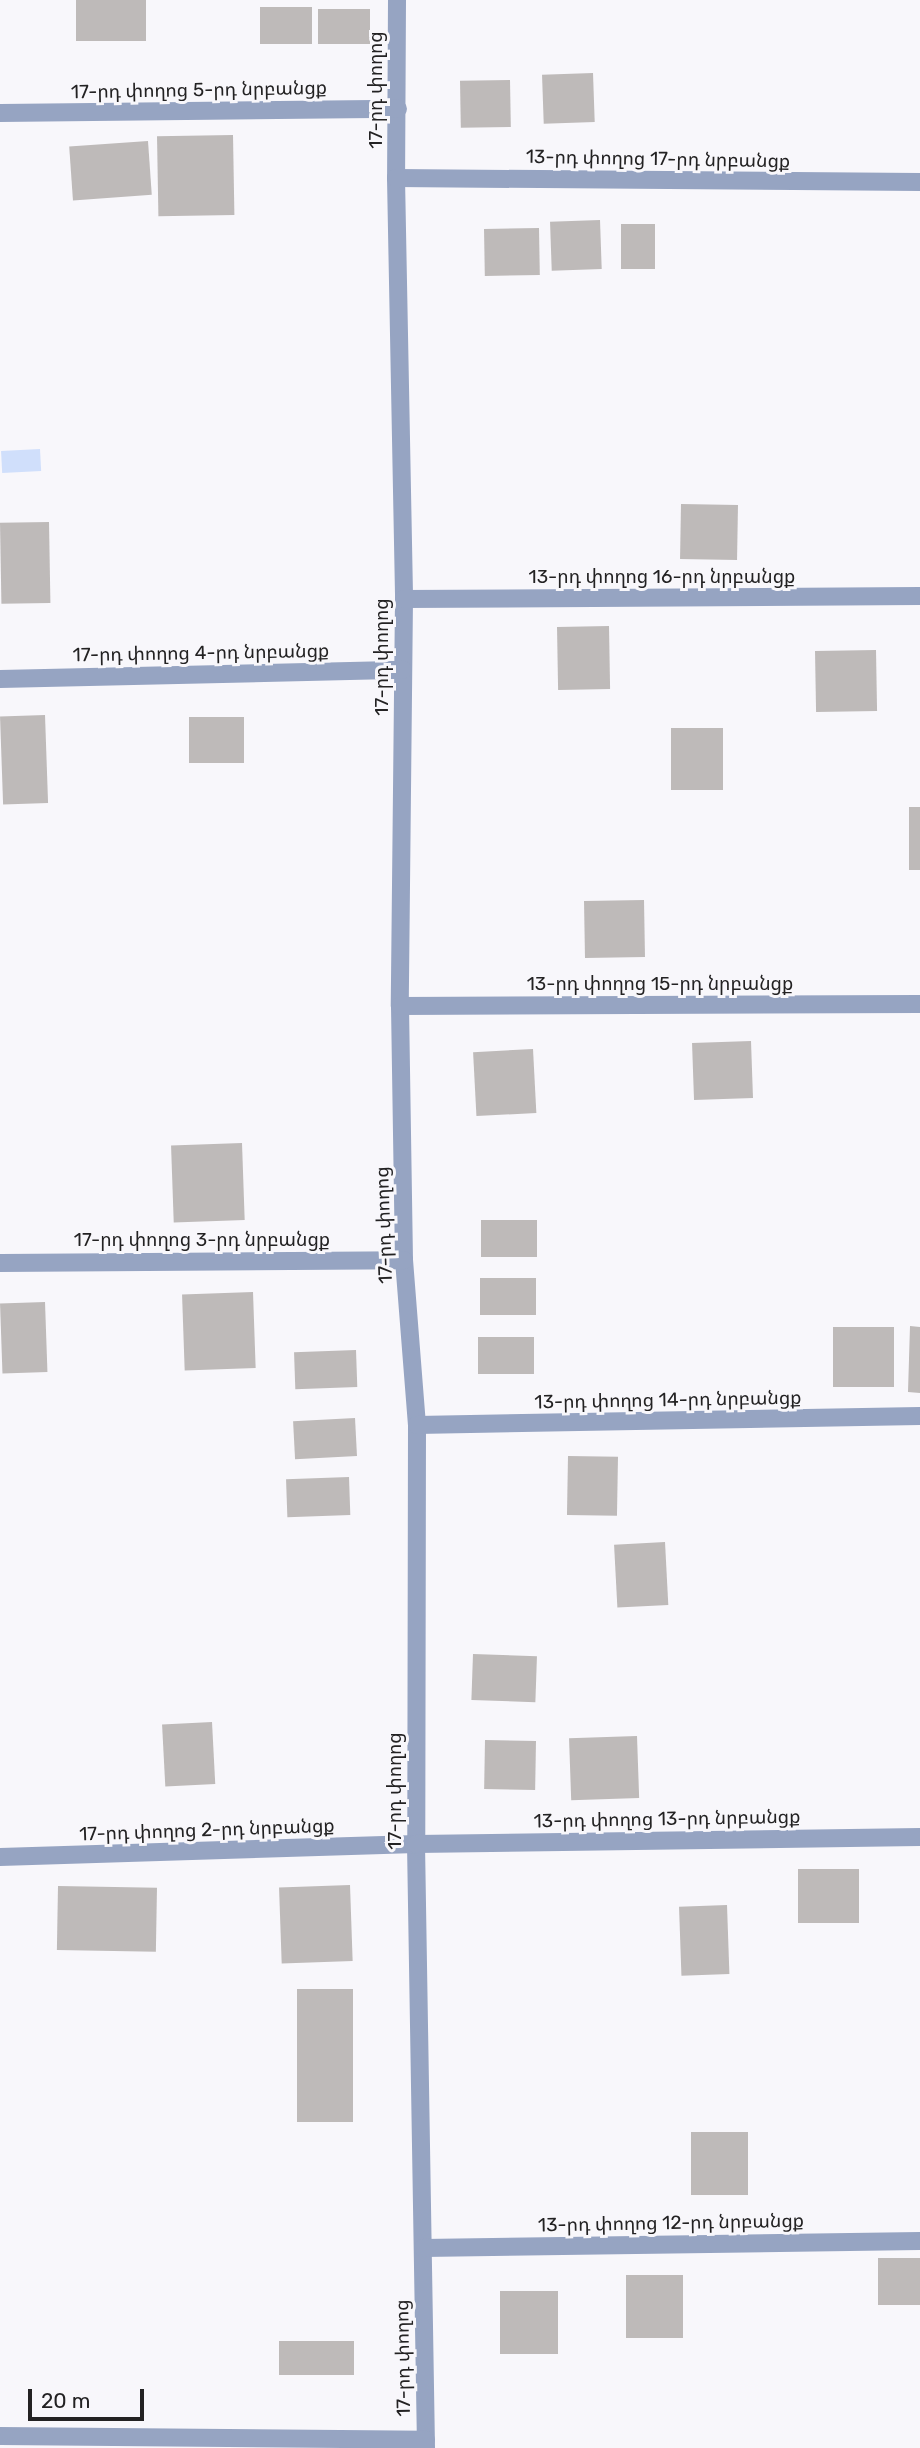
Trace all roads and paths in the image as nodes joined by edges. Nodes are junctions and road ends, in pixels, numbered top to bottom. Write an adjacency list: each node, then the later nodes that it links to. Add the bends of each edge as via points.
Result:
1 (397, 0): 2 (street, 17-րդ փողոց)
2 (398, 109): 3 (street, 17-րդ փողոց 5-րդ նրբանցք); 4 (street, 17-րդ փողոց)
3 (0, 113)
4 (396, 178): 5 (street, 13-րդ փողոց 17-րդ նրբանցք); 7 (street, 17-րդ փողոց)
5 (920, 182)
6 (920, 596): 7 (street, 13-րդ փողոց 16-րդ նրբանցք)
7 (404, 599): 8 (street, 17-րդ փողոց)
8 (403, 670): 9 (street, 17-րդ փողոց 4-րդ նրբանցք); 11 (street, 17-րդ փողոց)
9 (0, 679)
10 (920, 1004): 11 (street, 13-րդ փողոց 15-րդ նրբանցք)
11 (400, 1006): 12 (street, 17-րդ փողոց)
12 (404, 1260): 13 (street, 17-րդ փողոց 3-րդ նրբանցք); 15 (street, 17-րդ փողոց)
13 (0, 1263)
14 (920, 1416): 15 (street, 13-րդ փողոց 14-րդ նրբանցք)
15 (417, 1425): 17 (street, 17-րդ փողոց)
16 (920, 1837): 17 (street, 13-րդ փողոց 13-րդ նրբանցք)
17 (416, 1844): 18 (street, 17-րդ փողոց 2-րդ նրբանցք); 20 (street, 17-րդ փողոց)
18 (0, 1857)
19 (920, 2241): 20 (street, 13-րդ փողոց 12-րդ նրբանցք)
20 (423, 2248): 22 (street, 17-րդ փողոց)
21 (0, 2436): 22 (street)
22 (426, 2444)

